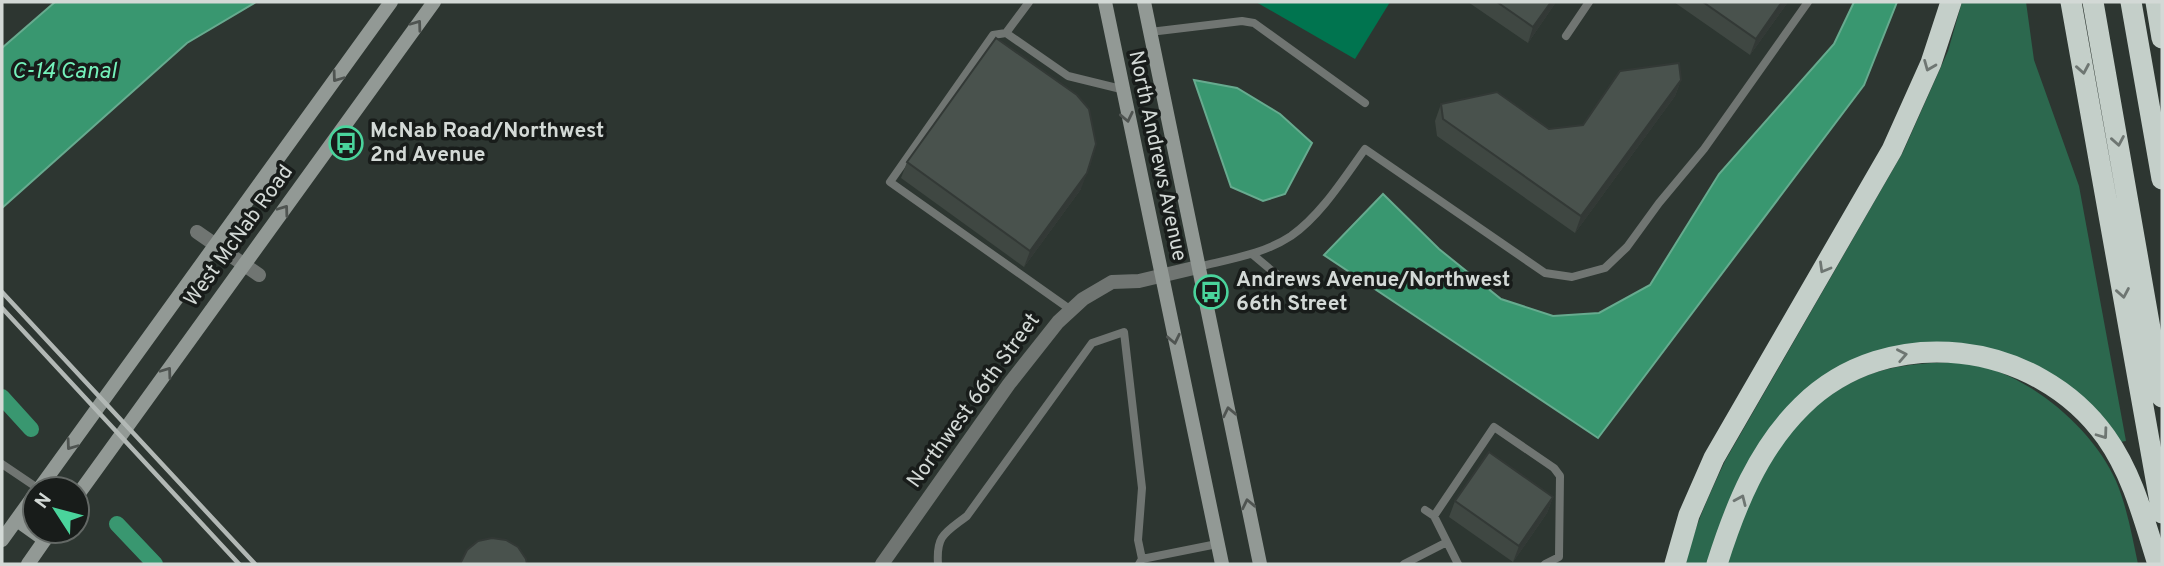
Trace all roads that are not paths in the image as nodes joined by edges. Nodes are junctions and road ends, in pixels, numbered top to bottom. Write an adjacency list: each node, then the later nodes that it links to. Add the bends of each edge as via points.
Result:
1 (391, 2): 21 (main road, West McNab Road, one-way to 21)
2 (434, 2): 23 (main road, West McNab Road, one-way to 2)
3 (1029, 2): 13 (lane)
4 (1105, 2): 17 (main road, North Andrews Avenue)
5 (1144, 2): 14 (main road, North Andrews Avenue)
6 (1589, 2): 15 (lane)
7 (1808, 2): 22 (lane, via 1704,149 1605,268 1572,277 1545,273 1365,149 1306,222 1291,235)
8 (1951, 2): 53 (highway, one-way to 53, via 1931,63 1892,150 1714,458)
9 (2071, 2): 35 (highway, one-way to 35)
10 (2093, 2): 29 (highway, one-way to 29)
11 (2131, 2): 19 (highway)
12 (2156, 2): 16 (highway)
13 (1006, 33): 17 (lane, via 1068,76); 28 (lane, via 993,35 890,181)
14 (1150, 33): 18 (lane, via 1254,23); 24 (main road, North Andrews Avenue)
15 (1566, 36)
16 (2162, 38)
17 (1121, 89): 26 (main road, North Andrews Avenue, one-way to 26)
18 (1365, 103)
19 (2162, 179)
20 (197, 232): 21 (street)
21 (215, 245): 23 (street); 31 (main road, West McNab Road, one-way to 31)
22 (1252, 254): 24 (lane); 27 (lane)
23 (244, 265): 25 (street); 33 (main road, West McNab Road, one-way to 23)
24 (1198, 267): 26 (street, Northwest 66th Street); 49 (main road, North Andrews Avenue, one-way to 24)
25 (259, 275)
26 (1161, 276): 28 (street, Northwest 66th Street, via 1112,282); 42 (main road, North Andrews Avenue, one-way to 42)
27 (1290, 283)
28 (1071, 310): 46 (street, Northwest 66th Street, via 1009,384)
29 (2162, 397)
30 (2, 464): 32 (lane)
31 (49, 475)
32 (21, 477)
33 (91, 477)
34 (1425, 510): 37 (lane)
35 (2162, 513)
36 (21, 514): 38 (main road)
37 (1434, 516): 41 (lane); 52 (lane, via 1494,426 1560,476 1559,558)
38 (17, 520): 39 (main road); 40 (main road)
39 (21, 522)
40 (2, 540)
41 (1447, 542): 50 (lane); 51 (lane)
42 (1217, 544): 44 (lane); 48 (main road, North Andrews Avenue)
43 (42, 545): 45 (main road)
44 (1140, 562): 47 (lane, via 1142,488 1124,332 1092,343 967,516 944,533 937,546)
45 (29, 564)
46 (882, 564)
47 (938, 564)
48 (1222, 564)
49 (1260, 564)
50 (1404, 564)
51 (1458, 564)
52 (1545, 564)
53 (1675, 564)
54 (1717, 564): 55 (highway, one-way to 55, via 1753,474 1777,434 1803,404 1838,379 1877,361 1942,351 1982,356 2020,369 2054,386 2094,421 2131,480)
55 (2158, 564)

